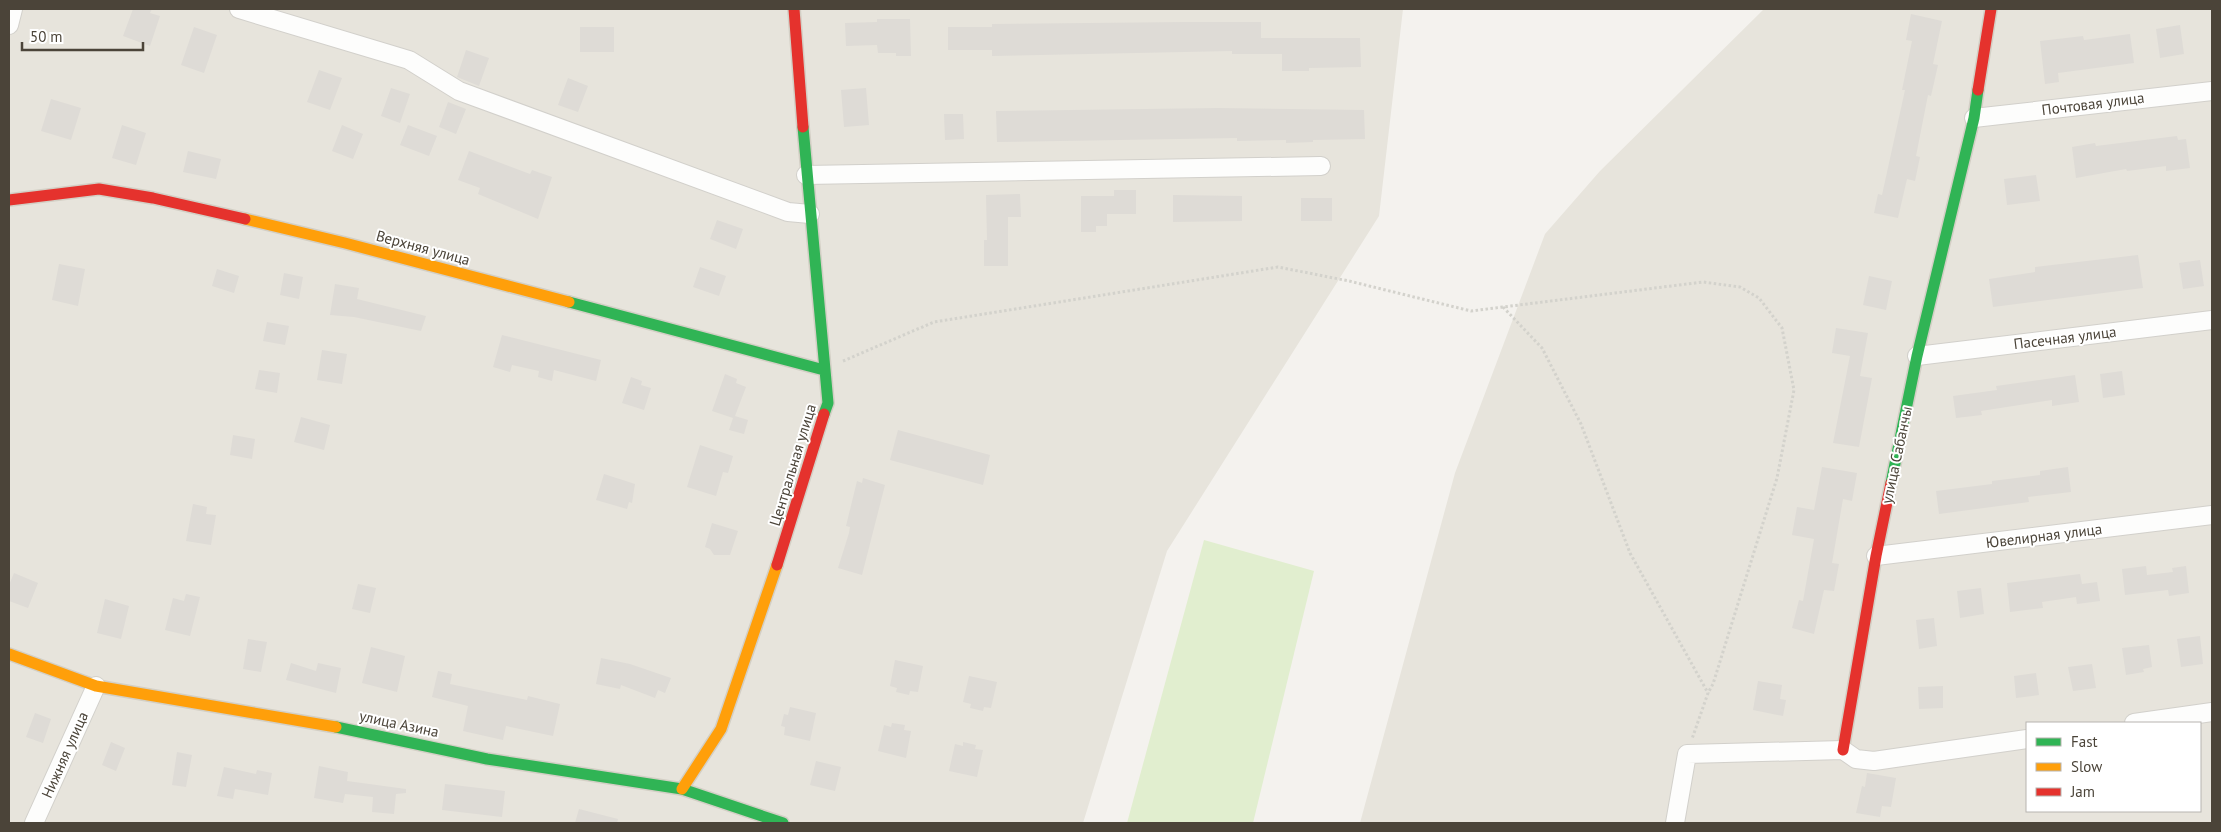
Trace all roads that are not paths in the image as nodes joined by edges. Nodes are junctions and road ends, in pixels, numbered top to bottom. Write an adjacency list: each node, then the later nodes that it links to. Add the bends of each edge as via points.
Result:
1 (12, 9): 5 (street)
2 (239, 9): 11 (street, via 409,60 459,91 788,212)
3 (794, 9): 9 (street, Центральная улица)
4 (1991, 9): 7 (street, улица Сабанчы)
5 (9, 25)
6 (2212, 90): 7 (street, Почтовая улица)
7 (1974, 118): 13 (street, улица Сабанчы)
8 (1321, 166): 9 (street)
9 (806, 175): 11 (street, Центральная улица)
10 (9, 200): 14 (street, Верхняя улица, via 99,189 153,198 345,243)
11 (810, 214): 14 (street, Центральная улица)
12 (2212, 320): 13 (street, Пасечная улица)
13 (1917, 356): 16 (street, улица Сабанчы)
14 (824, 370): 23 (street, Центральная улица, via 828,403 784,546 722,729)
15 (2212, 515): 16 (street, Ювелирная улица)
16 (1876, 556): 22 (street, улица Сабанчы)
17 (9, 654): 18 (street, улица Азина)
18 (96, 686): 23 (street, улица Азина, via 366,732 487,759); 24 (street, Нижняя улица)
19 (2212, 712): 20 (street)
20 (2141, 722)
21 (2026, 739): 22 (street, via 1874,761 1856,759)
22 (1843, 750): 26 (street, via 1687,754)
23 (682, 790): 25 (street, улица Азина)
24 (34, 823)
25 (783, 823)
26 (1675, 823)

